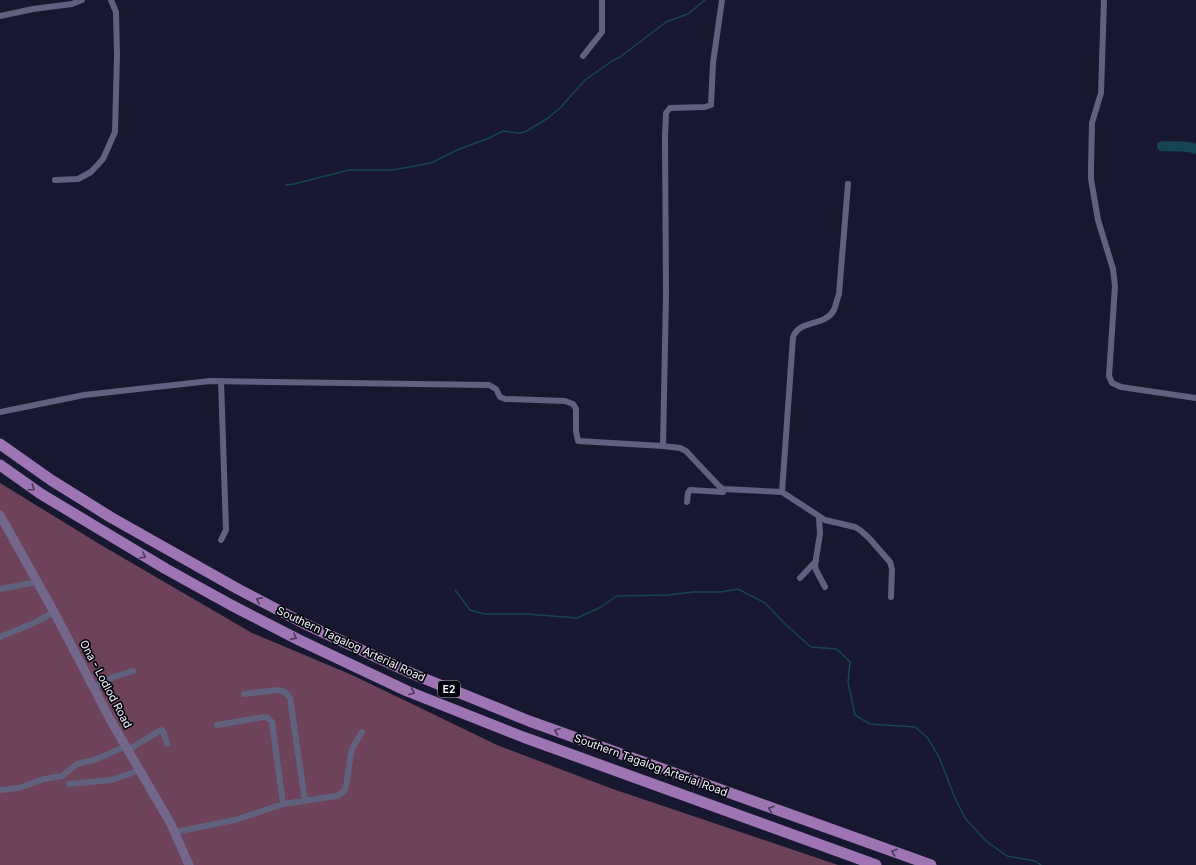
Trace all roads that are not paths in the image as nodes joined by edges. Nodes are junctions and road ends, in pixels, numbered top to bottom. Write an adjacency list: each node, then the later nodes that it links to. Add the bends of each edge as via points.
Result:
1 (82, 0): 6 (street, via 72,4)
2 (111, 0): 8 (street, via 116,12 116,132 103,159 91,172 78,179)
3 (602, 0): 7 (street, via 602,32)
4 (722, 0): 14 (street, via 713,63 711,105 670,108 666,113)
5 (1104, 0): 11 (street, via 1101,93 1092,123 1091,179 1098,220 1116,286 1109,376 1112,383 1121,387)
6 (0, 16)
7 (583, 56)
8 (55, 180)
9 (848, 184): 17 (street, via 839,294 834,310 823,320 799,328 793,337)
10 (221, 381): 12 (street, via 84,395); 14 (street, via 489,385 505,399 565,401 573,404 576,409 578,441); 21 (street, via 226,530)
11 (1196, 398)
12 (0, 412)
13 (0, 444): 45 (highway, Southern Tagalog Arterial Road / E2, one-way to 13, via 529,721 413,674 298,620 206,571 51,480)
14 (663, 446): 16 (street, via 680,448 686,452)
15 (0, 465): 44 (highway, Southern Tagalog Arterial Road / E2, one-way to 44, via 41,494 166,569 299,640 407,690 523,737)
16 (723, 489): 17 (street); 18 (street, via 723,492 690,490)
17 (782, 492): 20 (street)
18 (687, 502)
19 (0, 515): 24 (main road, Ona - Lodlod Road)
20 (819, 517): 22 (street, via 820,534); 27 (street, via 829,522 855,527 869,538 890,562)
21 (222, 540)
22 (816, 561): 23 (street); 25 (street, via 816,570)
23 (800, 578)
24 (37, 582): 26 (street); 28 (main road, Ona - Lodlod Road)
25 (825, 586)
26 (0, 589)
27 (891, 597)
28 (54, 612): 29 (street); 31 (main road, Ona - Lodlod Road)
29 (0, 637)
30 (133, 671): 31 (street)
31 (93, 687): 36 (main road, Ona - Lodlod Road)
32 (244, 694): 40 (street, via 278,690 285,692 290,698)
33 (217, 725): 41 (street, via 264,717 272,722)
34 (362, 732): 40 (street, via 353,747 343,792 337,796)
35 (167, 744): 36 (street, via 164,731 161,730)
36 (127, 748): 37 (main road, Ona - Lodlod Road); 39 (street, via 77,764 62,776 19,788)
37 (140, 770): 38 (street, via 112,780); 42 (main road, Ona - Lodlod Road)
38 (69, 784)
39 (0, 790)
40 (304, 800): 41 (street)
41 (282, 804): 42 (street, via 235,820)
42 (175, 832): 43 (main road, Ona - Lodlod Road)
43 (189, 865)
44 (876, 865)
45 (930, 865)

